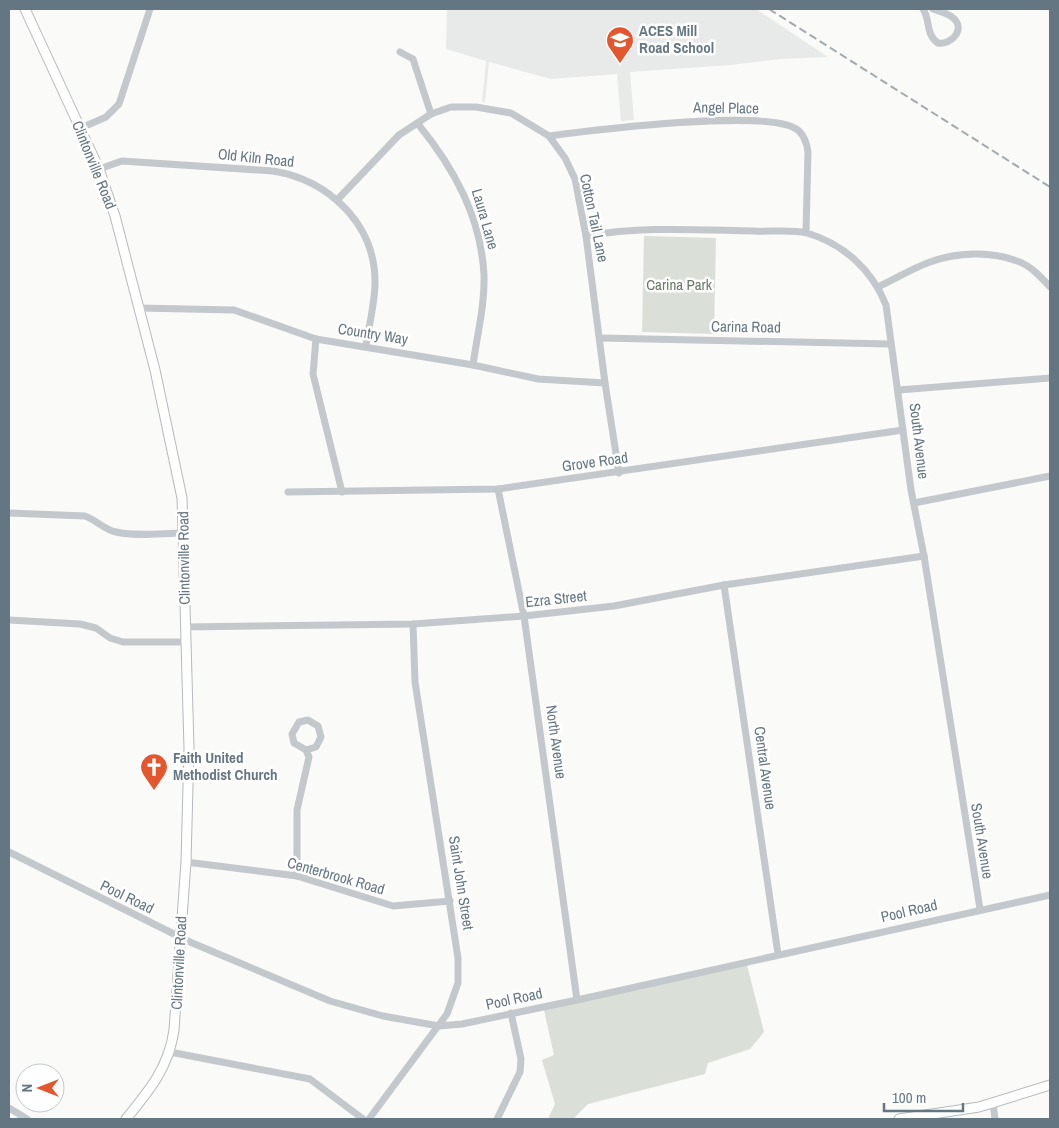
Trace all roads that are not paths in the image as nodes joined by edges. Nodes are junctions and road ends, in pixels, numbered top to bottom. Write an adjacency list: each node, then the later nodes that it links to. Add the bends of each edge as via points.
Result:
1 (26, 9): 8 (main road, Clintonville Road)
2 (150, 9): 8 (street, via 119,104 106,117)
3 (923, 9): 4 (street, via 932,39 938,43 950,42 958,29 956,22)
4 (933, 9)
5 (400, 52): 6 (street, via 413,59)
6 (431, 114): 7 (street, Cotton Tail Lane); 9 (street, Cotton Tail Lane, via 451,107 511,113)
7 (418, 124): 11 (street, Cotton Tail Lane, via 399,135); 21 (street, Laura Lane, via 456,176 469,204 480,244 483,303)
8 (81, 128): 10 (main road, Clintonville Road)
9 (548, 136): 12 (street, Angel Place, via 689,122 781,123 798,130 806,142); 13 (street, Cotton Tail Lane, via 565,158 575,179)
10 (99, 169): 11 (street, Old Kiln Road, via 122,161 273,171 306,179); 16 (main road, Clintonville Road)
11 (338, 199): 20 (street, Old Kiln Road, via 358,224 374,266 374,292)
12 (806, 232): 13 (street, South Avenue, via 637,229); 14 (street, South Avenue, via 835,245 855,259)
13 (586, 236): 17 (street, Cotton Tail Lane)
14 (878, 287): 15 (street, via 929,262 967,254 1019,261); 19 (street, South Avenue, via 886,305)
15 (1050, 287)
16 (139, 308): 18 (street, Country Way, via 234,310); 33 (main road, Clintonville Road, via 178,470)
17 (601, 338): 19 (street, Carina Road); 23 (street, Cotton Tail Lane)
18 (316, 339): 20 (street, Country Way); 30 (street, via 313,374)
19 (890, 344): 24 (street, South Avenue)
20 (366, 346): 21 (street, Country Way)
21 (473, 365): 23 (street, Country Way, via 538,379)
22 (1050, 378): 24 (street)
23 (605, 384): 26 (street, Cotton Tail Lane)
24 (899, 390): 25 (street, South Avenue)
25 (903, 430): 26 (street, Grove Road); 31 (street, South Avenue)
26 (619, 472): 28 (street, Grove Road)
27 (1050, 476): 31 (street)
28 (498, 490): 30 (street, Grove Road); 36 (street, North Avenue)
29 (288, 492): 30 (street, Grove Road)
30 (342, 492)
31 (914, 504): 34 (street, South Avenue)
32 (9, 513): 33 (street, via 85,516 114,532 128,534)
33 (184, 533): 39 (main road, Clintonville Road)
34 (924, 556): 35 (street, Ezra Street); 47 (street, South Avenue)
35 (724, 585): 36 (street, Ezra Street, via 614,606); 49 (street, Central Avenue)
36 (524, 616): 38 (street, Ezra Street); 50 (street, North Avenue)
37 (9, 620): 40 (street, via 80,624 123,642)
38 (413, 624): 39 (street, Ezra Street); 46 (street, Saint John Street, via 415,682)
39 (186, 627): 40 (main road, Clintonville Road)
40 (186, 642): 43 (main road, Clintonville Road, via 189,748)
41 (306, 750): 41 (street, via 294,743 292,734 299,722 308,720 318,726 321,737 316,746); 44 (street, via 308,764 297,810)
42 (9, 852): 48 (street, Pool Road)
43 (186, 862): 44 (street, Centerbrook Road); 48 (main road, Clintonville Road)
44 (297, 876): 46 (street, Centerbrook Road, via 393,906)
45 (1050, 895): 47 (street, Pool Road)
46 (450, 901): 52 (street, Saint John Street, via 459,975 452,1004)
47 (980, 909): 49 (street, Pool Road)
48 (180, 937): 52 (street, Pool Road, via 340,1005 415,1024); 53 (main road, Clintonville Road)
49 (778, 954): 50 (street, Pool Road)
50 (577, 1000): 51 (street, Pool Road)
51 (511, 1014): 52 (street, Pool Road); 61 (street, via 521,1059 520,1072)
52 (439, 1026): 60 (street, Saint John Street)
53 (170, 1052): 58 (main road, Clintonville Road, via 160,1075); 59 (street, via 310,1078)
54 (1050, 1085): 55 (main road)
55 (993, 1103): 62 (main road); 63 (street)
56 (9, 1108): 57 (street)
57 (27, 1119)
58 (126, 1119)
59 (363, 1119)
60 (369, 1119)
61 (497, 1119)
62 (898, 1119)
63 (995, 1119)

